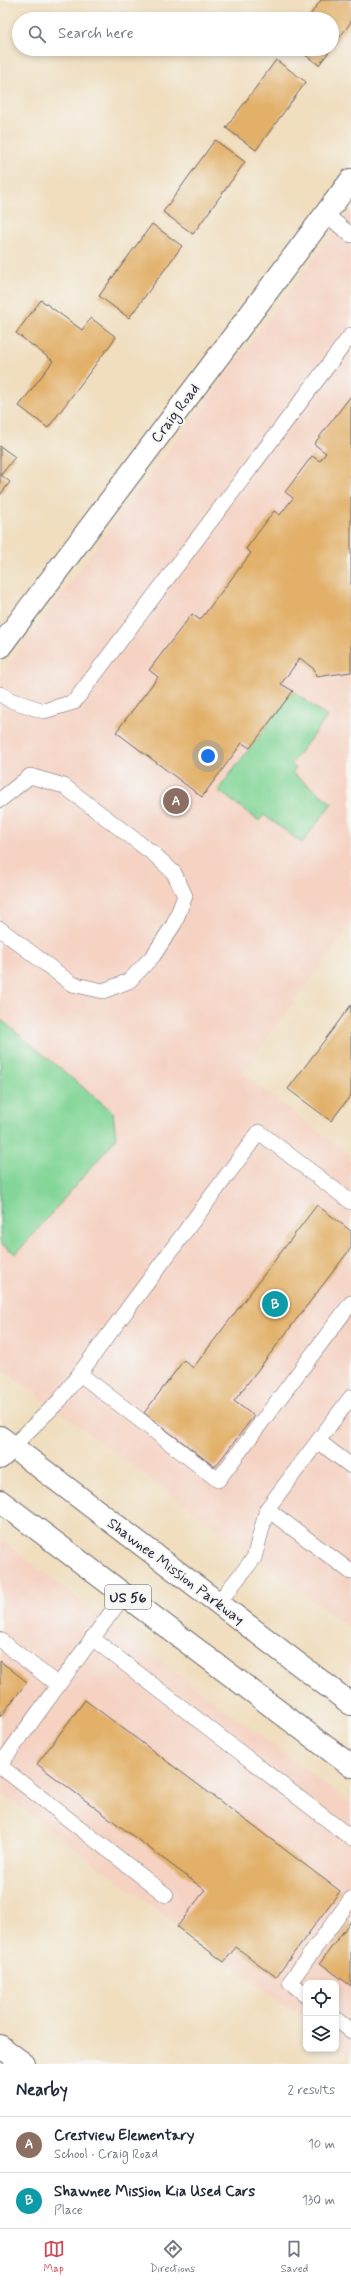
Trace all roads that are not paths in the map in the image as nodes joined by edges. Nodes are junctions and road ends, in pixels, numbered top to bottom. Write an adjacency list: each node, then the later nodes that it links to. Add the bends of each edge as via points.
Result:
1 (351, 180): 2 (main road, Craig Road)
2 (325, 214): 3 (lane); 5 (main road, Craig Road)
3 (351, 234)
4 (351, 335): 6 (lane, via 74,702 44,712)
5 (0, 646)
6 (0, 694)
7 (0, 800): 8 (lane, via 30,776 64,786 155,854 174,873 185,896 174,924 153,956 129,981 103,991 72,984)
8 (0, 929)
9 (351, 1202): 11 (lane, via 259,1132)
10 (351, 1303): 11 (lane, via 218,1480)
11 (80, 1374): 14 (lane, via 60,1400)
12 (351, 1397): 13 (lane)
13 (318, 1441): 15 (lane); 17 (lane)
14 (4, 1447): 20 (main road, Shawnee Mission Parkway)
15 (351, 1466)
16 (0, 1501): 19 (main road, US 56)
17 (267, 1509): 18 (lane); 20 (lane, via 254,1558)
18 (351, 1572)
19 (124, 1595): 21 (lane); 26 (main road, US 56)
20 (218, 1603): 24 (main road, Shawnee Mission Parkway)
21 (92, 1638): 23 (lane); 27 (lane)
22 (0, 1640): 23 (lane)
23 (58, 1684): 25 (lane)
24 (351, 1704)
25 (0, 1766): 28 (lane)
26 (351, 1766)
27 (351, 1838)
28 (166, 1895)
29 (351, 1899): 30 (lane, via 290,1982)
30 (303, 1993)
31 (339, 2021): 32 (lane)
32 (351, 2031)
33 (0, 2046): 34 (main road)
34 (24, 2064)

